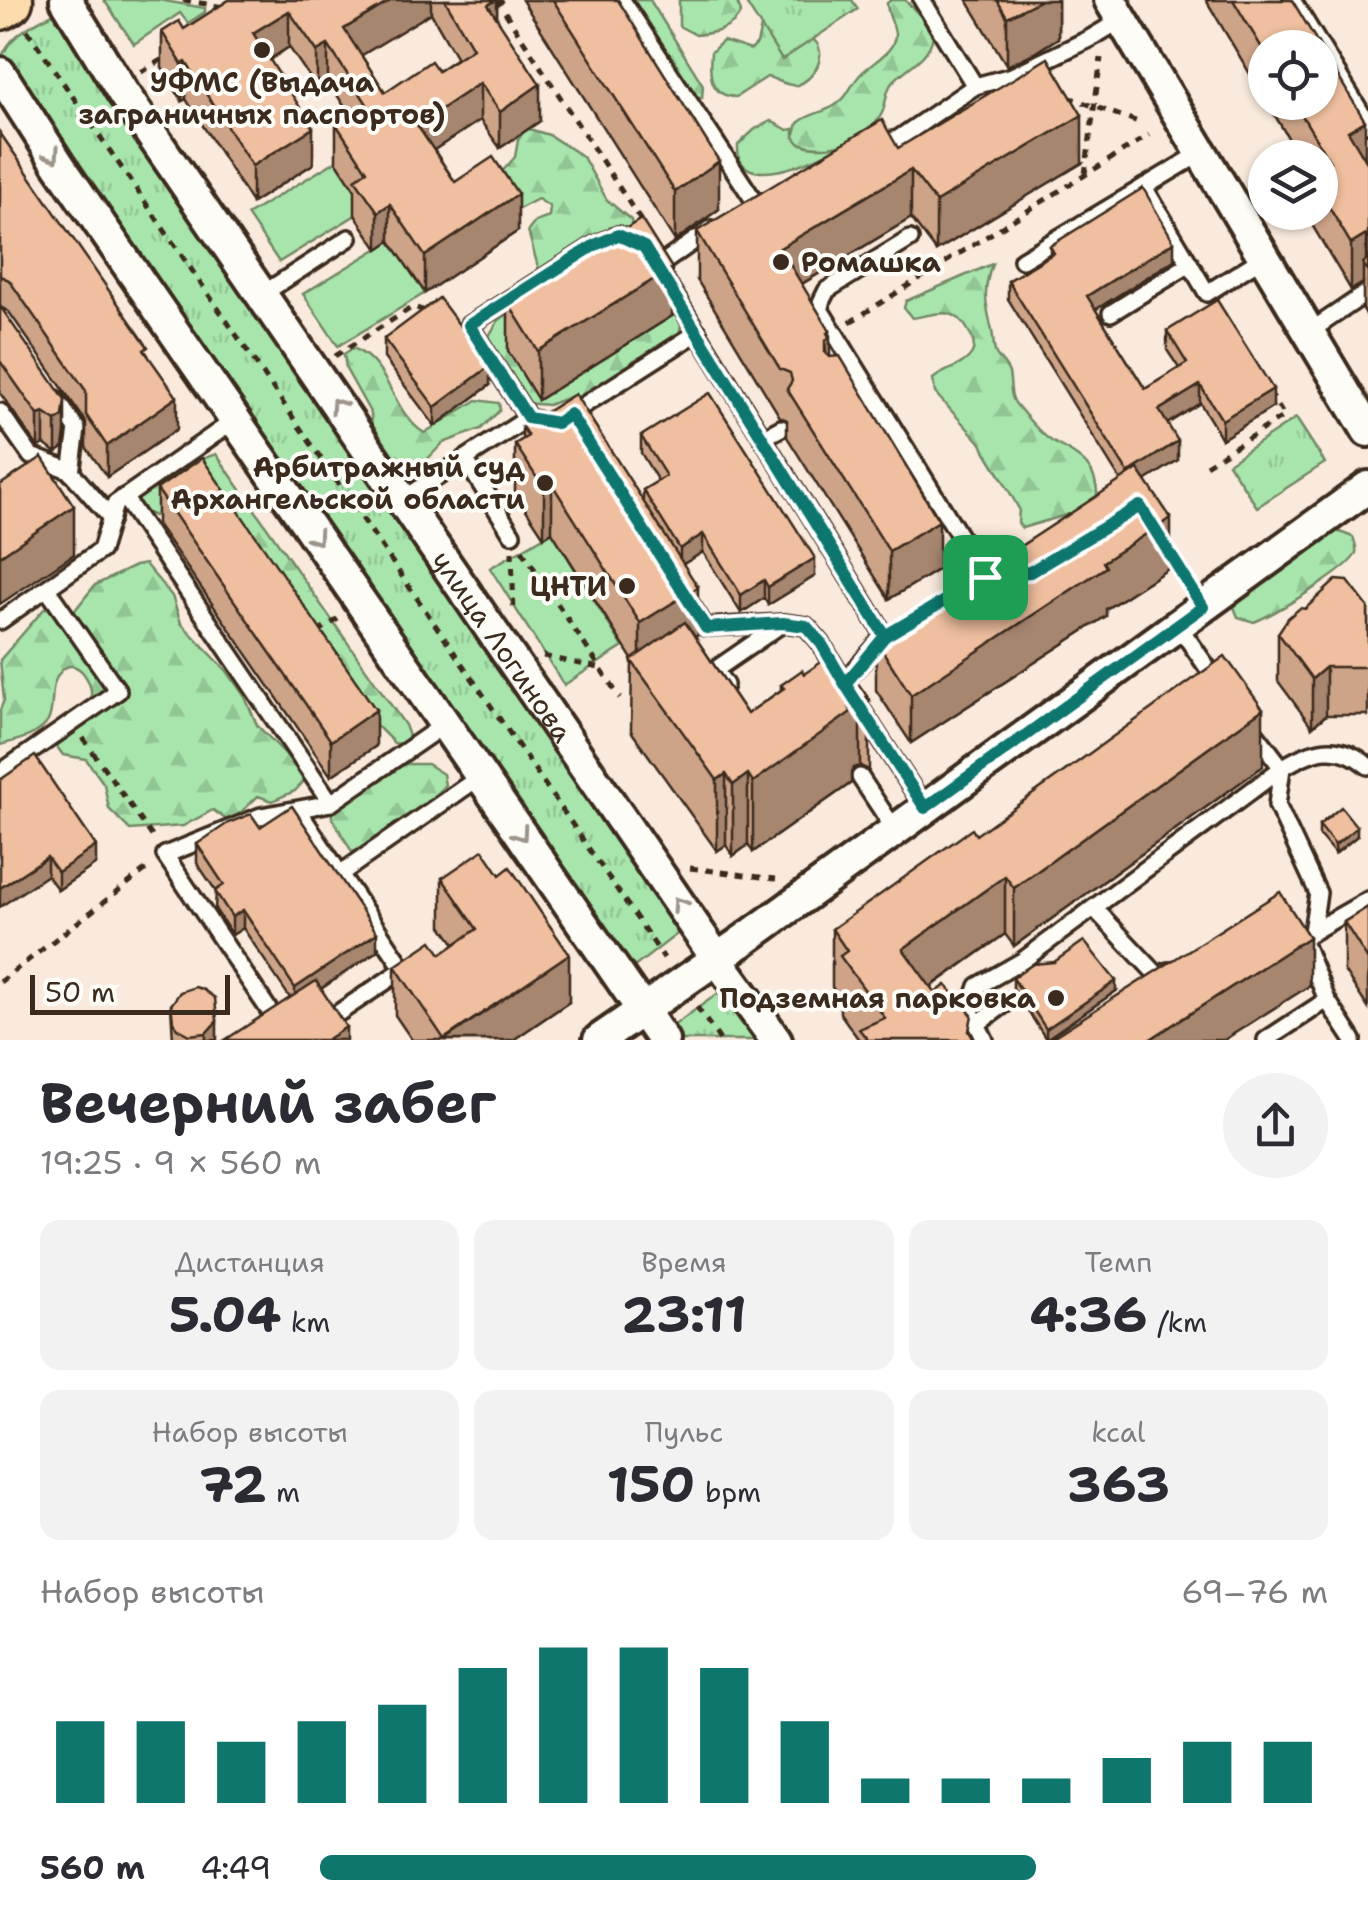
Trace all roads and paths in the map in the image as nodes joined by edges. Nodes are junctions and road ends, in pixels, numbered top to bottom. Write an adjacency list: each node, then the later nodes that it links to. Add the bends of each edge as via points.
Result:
1 (66, 0): 35 (street, улица Логинова)
2 (183, 0): 7 (path)
3 (503, 0): 30 (path, via 498,3 643,220)
4 (622, 0): 25 (lane)
5 (922, 0): 15 (lane)
6 (1292, 0): 18 (lane)
7 (226, 7)
8 (10, 10): 98 (path)
9 (1116, 10): 14 (lane, via 1089,39); 21 (street)
10 (170, 54): 13 (path)
11 (1100, 58): 16 (path)
12 (0, 73): 47 (street, one-way to 47)
13 (138, 74)
14 (1012, 76): 15 (lane); 16 (path)
15 (976, 86): 20 (lane, via 898,139)
16 (1092, 106): 17 (path); 22 (path)
17 (1141, 123)
18 (1368, 124)
19 (1148, 135): 22 (path)
20 (867, 146)
21 (1201, 153): 23 (lane); 31 (street)
22 (1084, 176): 39 (path)
23 (1144, 187): 32 (lane); 33 (lane)
24 (769, 191): 25 (lane)
25 (752, 199): 26 (lane)
26 (737, 210)
27 (721, 222): 30 (lane)
28 (350, 238): 35 (lane)
29 (910, 238): 39 (lane, via 827,290 821,311)
30 (650, 257): 37 (lane, via 618,235); 38 (lane)
31 (1264, 257): 33 (lane, via 1207,293); 40 (street)
32 (1022, 260)
33 (1190, 264): 36 (lane)
34 (1368, 292): 40 (lane)
35 (262, 295): 57 (street, улица Логинова, one-way to 35)
36 (1111, 313)
37 (469, 325): 41 (path, via 413,307); 46 (lane)
38 (698, 332): 45 (lane); 51 (lane)
39 (835, 332): 62 (lane, via 856,382 993,576)
40 (1309, 332): 50 (street)
41 (332, 358)
42 (44, 382): 54 (lane, via 77,429)
43 (1264, 385): 53 (path, via 1284,416)
44 (0, 412): 54 (lane, via 31,456)
45 (570, 414): 46 (lane, via 557,423); 49 (lane)
46 (528, 418): 52 (lane)
47 (236, 420): 56 (lane); 80 (street, one-way to 80)
48 (782, 428): 51 (lane)
49 (579, 429)
50 (1368, 431)
51 (764, 438): 71 (lane)
52 (464, 460): 57 (lane); 59 (lane)
53 (1206, 465)
54 (72, 473): 58 (lane)
55 (1368, 487): 64 (street)
56 (124, 497): 58 (lane); 86 (lane)
57 (402, 500): 99 (street, улица Логинова, one-way to 57)
58 (111, 518): 63 (lane, via 101,550)
59 (512, 534): 70 (path); 74 (path)
60 (1161, 540): 64 (path)
61 (676, 582): 67 (lane, via 706,628)
62 (968, 586)
63 (47, 589): 66 (lane); 79 (lane, via 118,690)
64 (1203, 607): 68 (street)
65 (340, 617): 72 (path)
66 (0, 621)
67 (783, 623): 75 (lane, via 806,626); 77 (lane, via 714,670)
68 (1178, 625): 82 (lane); 87 (street)
69 (902, 626): 71 (lane)
70 (515, 628)
71 (885, 636): 75 (lane)
72 (310, 638)
73 (530, 653): 74 (path)
74 (599, 668): 76 (path)
75 (845, 684): 78 (lane); 87 (lane)
76 (620, 698)
77 (734, 698)
78 (823, 700)
79 (72, 723): 83 (lane); 90 (path)
80 (445, 724): 84 (street); 86 (lane)
81 (1368, 766): 82 (lane, via 1354,752 1330,748)
82 (1282, 768): 95 (lane); 97 (lane, via 1277,805 1318,893)
83 (0, 773)
84 (481, 776): 92 (lane); 105 (street, one-way to 105)
85 (860, 777): 89 (lane)
86 (331, 803): 88 (lane)
87 (925, 808): 89 (street)
88 (298, 810): 90 (lane, via 261,816); 92 (lane)
89 (895, 830): 99 (street)
90 (165, 855): 101 (path); 108 (lane)
91 (686, 868): 93 (path)
92 (340, 874): 107 (lane, via 404,969)
93 (776, 879)
94 (1368, 900): 97 (lane)
95 (1094, 908): 100 (lane, via 1158,977); 106 (lane, via 978,986 970,1010)
96 (1290, 922): 97 (lane)
97 (1307, 936): 102 (lane)
98 (664, 958)
99 (717, 959): 105 (street); 113 (street, улица Логинова)
100 (1175, 967)
101 (0, 982)
102 (1327, 1000): 115 (lane); 116 (lane)
103 (1009, 1001): 106 (lane)
104 (698, 1007): 112 (path)
105 (642, 1010): 110 (street); 111 (street)
106 (976, 1024): 114 (lane)
107 (323, 1033): 109 (lane)
108 (289, 1040)
109 (299, 1040)
110 (599, 1040)
111 (663, 1040)
112 (720, 1040)
113 (776, 1040)
114 (985, 1040)
115 (1266, 1040)
116 (1354, 1040)

